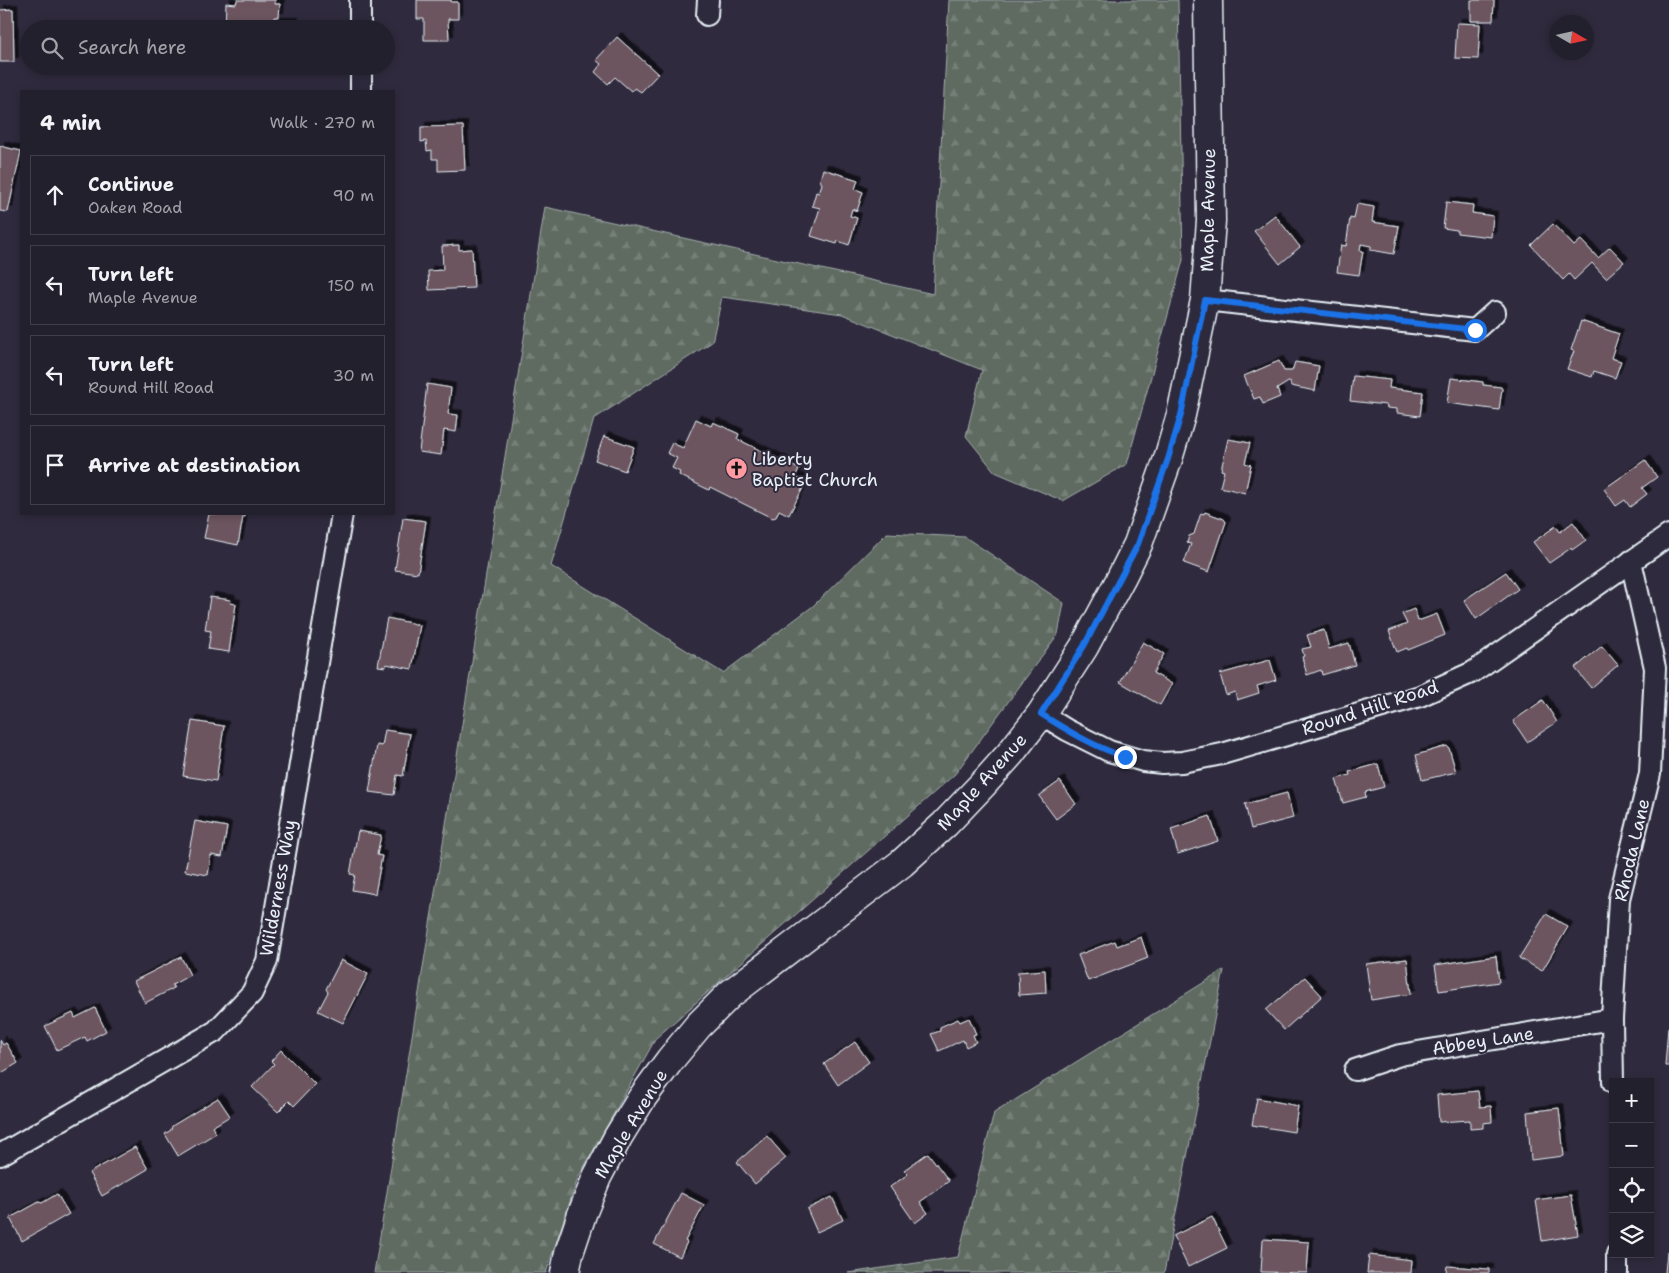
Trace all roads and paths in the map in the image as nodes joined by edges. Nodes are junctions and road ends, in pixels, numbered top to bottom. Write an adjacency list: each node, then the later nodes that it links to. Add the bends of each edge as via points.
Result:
1 (360, 0): 3 (street)
2 (1208, 0): 6 (main road, Maple Avenue, via 1211,221)
3 (360, 20)
4 (361, 75): 5 (street)
5 (361, 90)
6 (1205, 300): 7 (street, via 1475,330); 11 (main road, Maple Avenue, via 1181,415 1138,544 1084,646)
7 (1495, 312)
8 (342, 515): 15 (street, Wilderness Way, via 267,962 252,993 216,1031)
9 (1669, 535): 10 (street, Round Hill Road)
10 (1631, 561): 11 (street, Round Hill Road, via 1473,672 1420,696 1222,754 1182,762 1143,761 1109,752); 12 (street, Rhoda Lane, via 1655,668 1650,774 1619,899)
11 (1041, 714): 17 (main road, Maple Avenue, via 985,782 919,849 730,994 675,1053 642,1098 597,1177 569,1253)
12 (1612, 1020): 13 (street, Abbey Lane, via 1400,1055); 14 (street, Rhoda Lane)
13 (1355, 1070)
14 (1613, 1078)
15 (0, 1155)
16 (1617, 1258): 18 (street)
17 (565, 1273)
18 (1617, 1273)

